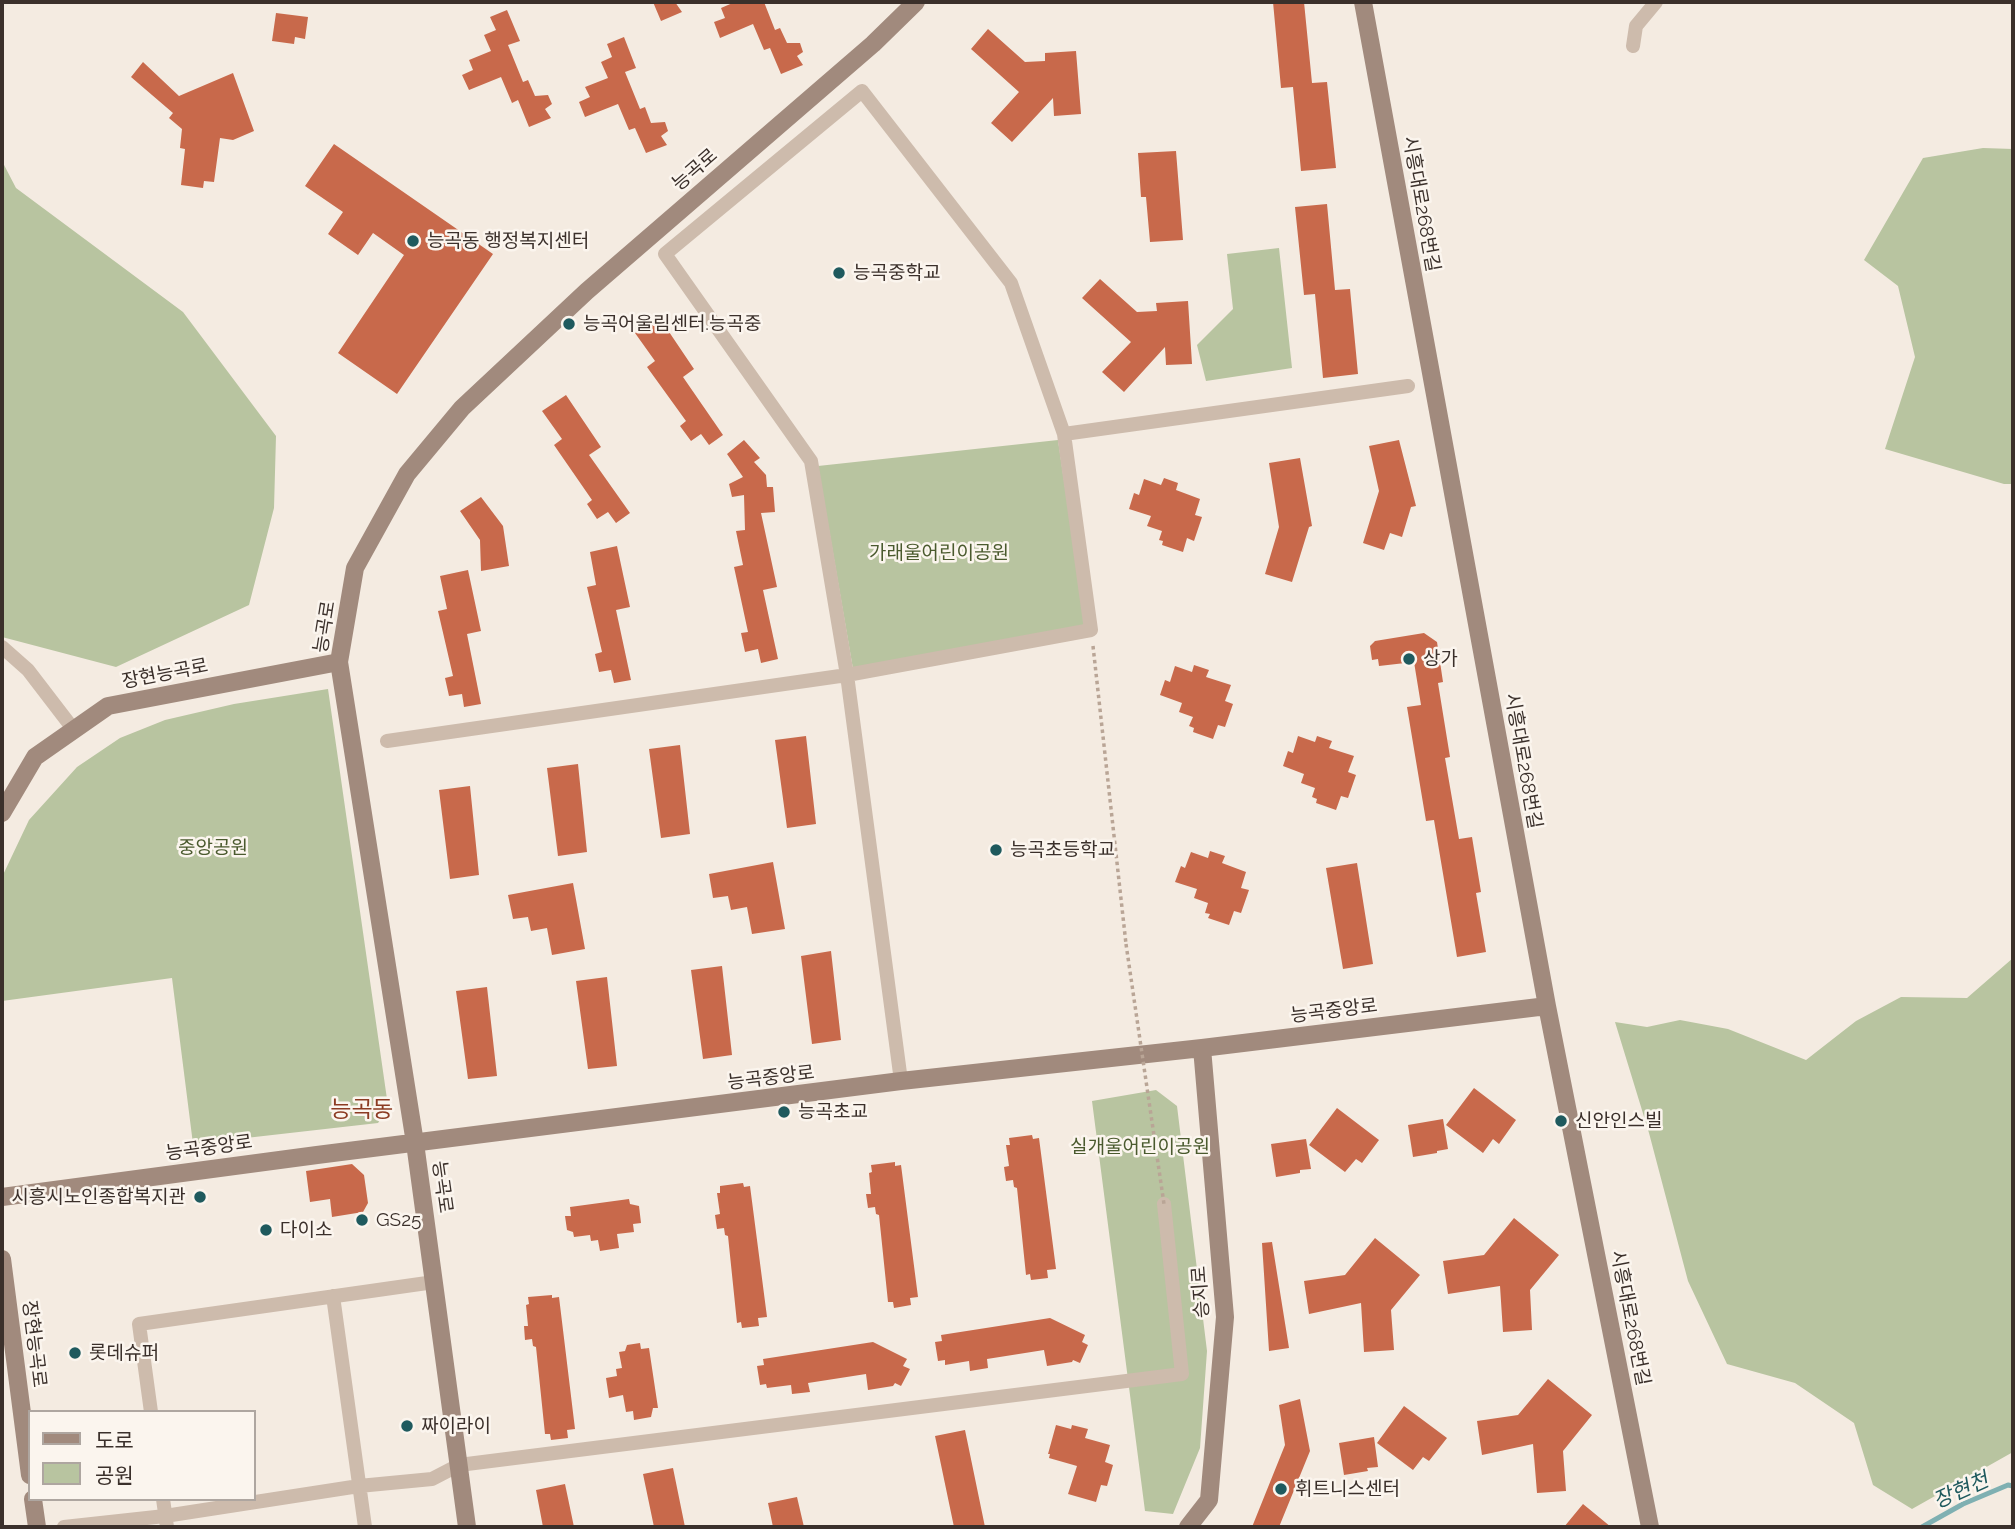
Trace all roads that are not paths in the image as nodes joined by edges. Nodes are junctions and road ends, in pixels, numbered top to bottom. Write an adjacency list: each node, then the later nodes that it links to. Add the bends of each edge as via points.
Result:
1 (916, 2): 8 (street, 능곡로, via 587,291 462,408 407,474 355,568)
2 (1363, 2): 13 (street, 시흥대로268번길)
3 (1656, 2): 4 (street, via 1636,26)
4 (1633, 46)
5 (1408, 386): 6 (street)
6 (1064, 434): 9 (street, via 1091,630); 9 (street, via 1011,283 862,91 665,254 811,461)
7 (2, 647): 10 (street, via 28,670)
8 (339, 662): 10 (street, 장현능곡로, via 107,706); 16 (street, 능곡로)
9 (847, 675): 11 (street); 15 (street)
10 (74, 730): 12 (street, 장현능곡로, via 36,757)
11 (387, 741)
12 (2, 813)
13 (1547, 1006): 14 (street, 능곡중앙로); 34 (street, 시흥대로268번길)
14 (1202, 1048): 15 (street, 능곡중앙로); 33 (street, 승지로, via 1225,1317 1209,1500)
15 (901, 1081): 16 (street, 능곡중앙로)
16 (415, 1143): 17 (street, 능곡중앙로); 20 (street, 능곡로)
17 (2, 1197)
18 (1164, 1204): 24 (street, via 1182,1374)
19 (2, 1259): 23 (street, 장현능곡로)
20 (434, 1282): 21 (street); 24 (street, 능곡로)
21 (332, 1296): 22 (street, via 139,1324); 25 (street)
22 (151, 1410)
23 (28, 1460)
24 (459, 1465): 25 (street, via 432,1479); 32 (street, 능곡로)
25 (359, 1486): 28 (street); 31 (street)
26 (33, 1501): 29 (street)
27 (163, 1501): 28 (street)
28 (166, 1522): 30 (street)
29 (37, 1527)
30 (64, 1527)
31 (365, 1527)
32 (467, 1527)
33 (1188, 1527)
34 (1650, 1527)

